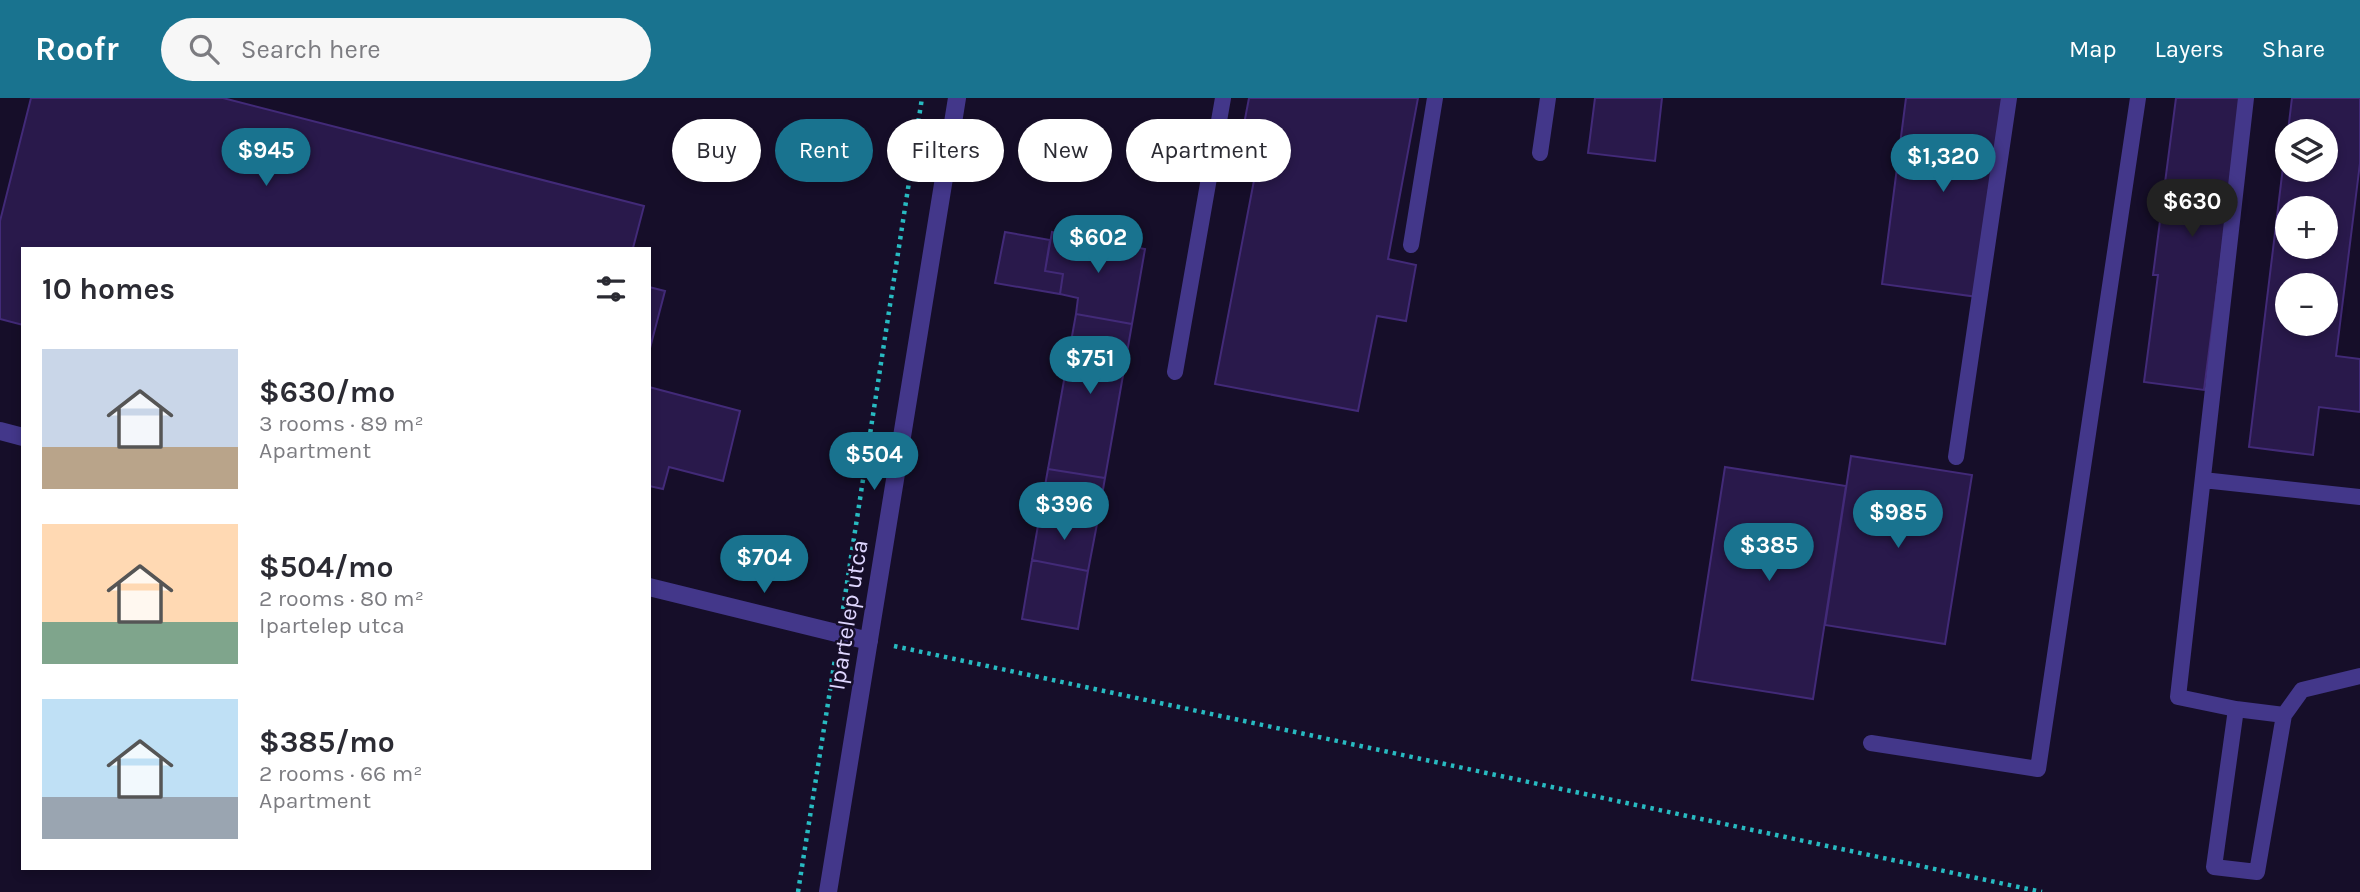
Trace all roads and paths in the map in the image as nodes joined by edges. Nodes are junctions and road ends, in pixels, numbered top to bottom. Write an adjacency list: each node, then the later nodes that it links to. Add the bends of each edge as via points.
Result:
1 (922, 98): 18 (path)
2 (957, 98): 19 (street, Ipartelep utca)
3 (1223, 98): 11 (lane)
4 (1435, 98): 10 (lane)
5 (1548, 98): 9 (lane)
6 (2009, 98): 14 (lane)
7 (2138, 98): 23 (lane, via 2039,769)
8 (2246, 98): 15 (lane)
9 (1540, 153)
10 (1411, 245)
11 (1175, 372)
12 (0, 431): 13 (street)
13 (21, 436)
14 (1956, 457)
15 (2203, 480): 16 (lane); 21 (lane, via 2179,697)
16 (2360, 497)
17 (651, 587): 18 (street)
18 (839, 633): 19 (street); 24 (path)
19 (869, 641): 25 (street, Ipartelep utca); 26 (path)
20 (2360, 676): 22 (lane, via 2302,690)
21 (2236, 709): 22 (lane); 22 (lane, via 2214,867 2257,872)
22 (2284, 715)
23 (1871, 743)
24 (798, 892)
25 (828, 892)
26 (2042, 892)

